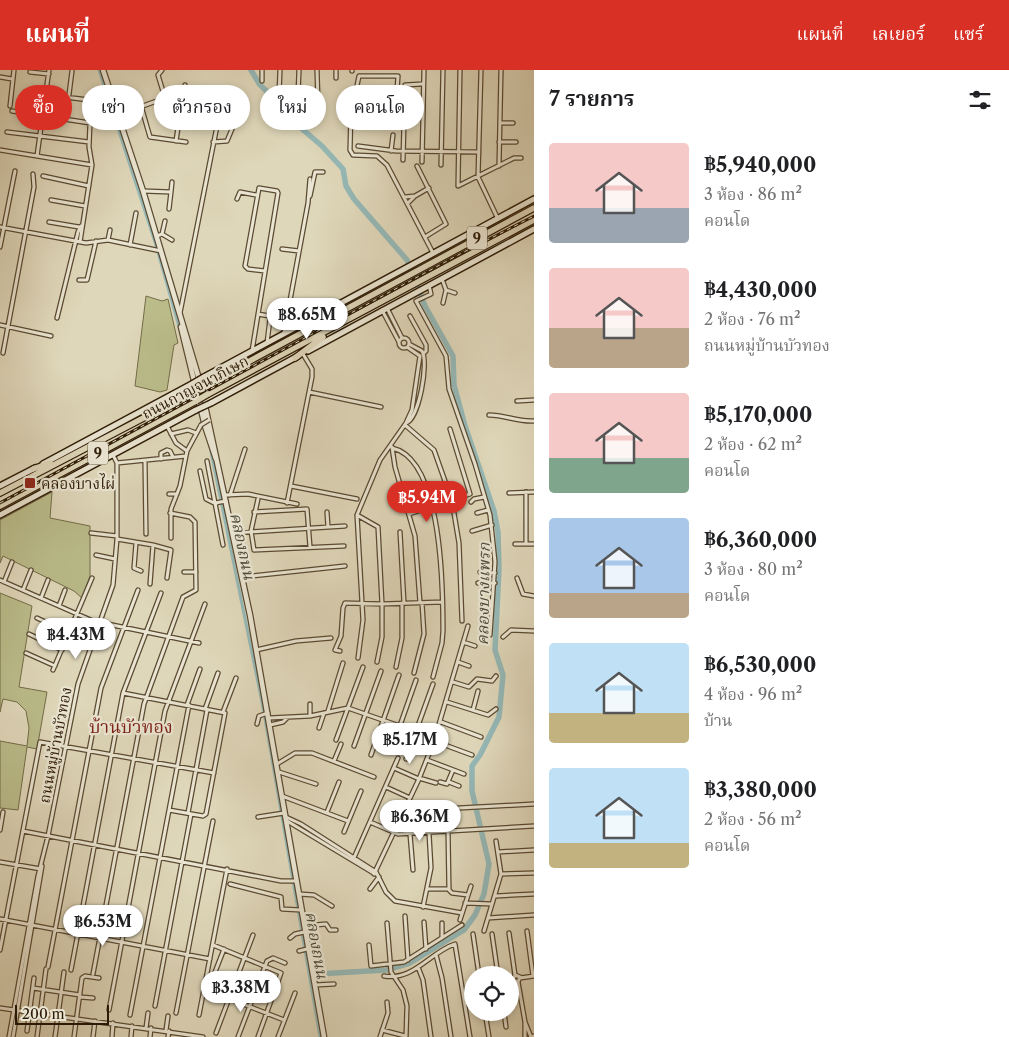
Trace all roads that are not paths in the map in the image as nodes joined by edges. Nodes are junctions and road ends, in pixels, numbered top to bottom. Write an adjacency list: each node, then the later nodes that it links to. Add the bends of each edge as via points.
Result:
1 (14, 70): 19 (street)
2 (103, 70): 24 (street)
3 (162, 70): 25 (street, via 158,75)
4 (262, 70): 20 (street)
5 (280, 70): 26 (street)
6 (299, 70): 27 (street)
7 (317, 70): 28 (street)
8 (336, 70): 18 (street)
9 (424, 70): 21 (street)
10 (443, 70): 57 (street)
11 (460, 70): 58 (street)
12 (481, 70): 59 (street)
13 (501, 70): 35 (street)
14 (30, 72): 15 (street)
15 (49, 72): 22 (street)
16 (72, 72): 23 (street)
17 (0, 77): 19 (street)
18 (336, 78)
19 (12, 79): 30 (street)
20 (262, 81)
21 (422, 84): 55 (street, via 405,85); 56 (street)
22 (47, 85)
23 (70, 85)
24 (107, 85)
25 (160, 85)
26 (279, 85)
27 (298, 85)
28 (317, 85)
29 (354, 100): 29 (street, via 396,105 398,76 359,76)
30 (10, 106)
31 (12, 111): 32 (street)
32 (15, 111)
33 (144, 116): 46 (street, via 150,137)
34 (72, 119): 47 (street, via 90,123)
35 (500, 123): 36 (street); 50 (street)
36 (513, 123)
37 (41, 130): 45 (street)
38 (123, 130): 77 (street)
39 (178, 130): 46 (street)
40 (216, 130): 49 (street)
41 (232, 130): 49 (street, via 227,141)
42 (351, 130): 82 (street, via 351,154 381,158)
43 (7, 132): 45 (street)
44 (393, 135): 54 (street)
45 (40, 136): 47 (street); 60 (street)
46 (176, 141): 48 (street)
47 (89, 142): 64 (street)
48 (186, 142)
49 (213, 142): 122 (street)
50 (499, 142): 51 (street); 67 (street)
51 (516, 142)
52 (358, 146): 54 (street)
53 (0, 150): 60 (street)
54 (392, 151): 55 (street)
55 (404, 151): 56 (street); 62 (street)
56 (421, 152): 57 (street); 63 (street)
57 (442, 152): 58 (street); 65 (street)
58 (459, 152): 59 (street); 72 (street, via 458,186)
59 (479, 152): 72 (street)
60 (37, 156): 64 (street)
61 (521, 158): 67 (street)
62 (403, 160)
63 (422, 162)
64 (92, 165): 75 (street)
65 (441, 165)
66 (417, 166): 76 (street)
67 (499, 166): 72 (street)
68 (14, 172): 95 (street)
69 (323, 172): 80 (street, via 314,172)
70 (33, 174): 99 (street, via 34,187)
71 (43, 176): 75 (street)
72 (478, 177): 91 (street)
73 (310, 179): 80 (street)
74 (172, 182): 78 (street)
75 (89, 186): 87 (street)
76 (429, 188): 81 (street); 101 (street, via 446,224)
77 (143, 191): 78 (street); 100 (street)
78 (171, 192): 89 (street)
79 (256, 195): 83 (street, via 240,192); 112 (street, via 245,266); 112 (street, via 259,188 277,191 278,194)
80 (309, 196): 110 (street)
81 (415, 196): 82 (street); 86 (street)
82 (405, 197): 86 (street)
83 (236, 199)
84 (534, 199): 91 (main road)
85 (51, 200): 87 (street)
86 (408, 203): 101 (street)
87 (85, 206): 96 (street)
88 (534, 208): 131 (highway, ถนนกาญจนาภิเษก / 9)
89 (169, 209)
90 (136, 213): 106 (street)
91 (498, 220): 111 (main road)
92 (534, 220): 126 (highway, ถนนกาญจนาภิเษก / 9)
93 (165, 221): 100 (street)
94 (49, 222): 96 (street)
95 (2, 227): 99 (street); 107 (street)
96 (81, 227): 104 (street)
97 (534, 229): 113 (main road)
98 (110, 230): 102 (street)
99 (26, 231): 104 (street); 127 (street)
100 (159, 235): 103 (street); 109 (street)
101 (425, 237): 111 (street)
102 (108, 240): 105 (street); 106 (street)
103 (172, 240)
104 (78, 241): 105 (street); 124 (street)
105 (96, 241): 114 (street, via 87,280)
106 (130, 245): 109 (street)
107 (0, 247)
108 (282, 249): 110 (street)
109 (159, 250): 122 (street)
110 (299, 251): 128 (street)
111 (434, 253): 120 (main road)
112 (266, 272): 121 (street)
113 (441, 279): 115 (main road); 116 (street)
114 (79, 280)
115 (427, 286): 119 (main road); 175 (street, via 431,294 418,300 446,356 449,389)
116 (446, 290): 117 (street); 118 (street)
117 (455, 293)
118 (443, 303)
119 (384, 309): 130 (street); 133 (street); 137 (main road)
120 (327, 311): 128 (main road); 131 (highway)
121 (258, 314): 132 (street, via 270,319); 135 (street)
122 (180, 316): 140 (street); 164 (street, via 205,426)
123 (410, 316): 138 (street, via 426,345)
124 (57, 318)
125 (0, 325): 127 (street)
126 (338, 325): 139 (highway); 184 (highway, ถนนกาญจนาภิเษก / 9, bridge)
127 (7, 327): 129 (street); 136 (street)
128 (284, 334): 132 (main road)
129 (50, 336)
130 (402, 338): 133 (street); 134 (street, via 407,339)
131 (292, 339): 157 (highway, ถนนกาญจนาภิเษก / 9, bridge)
132 (267, 342): 135 (main road)
133 (399, 342): 134 (street, via 401,347)
134 (408, 346): 138 (street)
135 (252, 351): 140 (main road)
136 (3, 353)
137 (303, 354): 139 (main road); 141 (street, via 312,373)
138 (422, 355): 149 (street, via 414,404)
139 (295, 358): 144 (main road)
140 (202, 378): 165 (main road, bridge)
141 (309, 392): 145 (street); 168 (street)
142 (534, 400): 143 (street)
143 (516, 401)
144 (208, 404): 147 (street, bridge); 150 (main road, bridge)
145 (381, 407)
146 (488, 415): 148 (street, via 505,415 518,422)
147 (209, 420): 152 (street, bridge, via 201,424); 164 (street)
148 (534, 421)
149 (405, 424): 154 (street); 179 (street, via 434,450)
150 (168, 426): 153 (street); 158 (main road)
151 (450, 428): 179 (street, via 470,493)
152 (196, 433): 153 (street, via 188,430); 156 (street)
153 (171, 434): 156 (street)
154 (391, 446): 185 (street, via 416,463); 192 (street); 193 (street, via 370,480)
155 (245, 449): 176 (street)
156 (186, 453): 159 (street); 174 (street)
157 (72, 454): 165 (highway); 171 (highway, ถนนกาญจนาภิเษก / 9)
158 (113, 455): 163 (street, ถนนหมู่บ้านบัวทอง); 189 (main road)
159 (173, 457): 160 (street); 160 (street, via 166,450)
160 (160, 459): 162 (street)
161 (207, 461): 181 (street)
162 (145, 462): 163 (street); 203 (street)
163 (117, 463): 204 (street, ถนนหมู่บ้านบัวทอง)
164 (220, 467): 176 (street)
165 (33, 469): 167 (main road)
166 (200, 471): 181 (street, via 206,499)
167 (0, 486)
168 (290, 486): 178 (street); 182 (street)
169 (526, 492): 170 (street); 172 (street); 208 (street)
170 (534, 492)
171 (0, 493)
172 (509, 493)
173 (169, 494): 174 (street)
174 (177, 494): 190 (street)
175 (484, 497): 180 (street); 186 (street)
176 (226, 498): 181 (street); 182 (street, via 248,494); 201 (street)
177 (258, 499): 187 (street)
178 (357, 500)
179 (452, 501): 185 (street); 248 (street, via 459,543)
180 (471, 502)
181 (216, 503): 211 (street)
182 (287, 503): 183 (street)
183 (297, 504)
184 (0, 506)
185 (432, 507): 192 (street); 240 (street, via 439,538)
186 (489, 510): 191 (street); 194 (street)
187 (254, 512): 197 (street, via 305,509 308,511); 198 (street)
188 (327, 512): 196 (street)
189 (2, 513)
190 (170, 513): 205 (street); 221 (street, via 194,519)
191 (477, 513)
192 (409, 514): 242 (street, via 416,544)
193 (357, 515): 239 (street); 244 (street, via 378,527)
194 (492, 524): 199 (street); 223 (street)
195 (346, 526): 196 (street)
196 (328, 527): 197 (street)
197 (309, 528): 198 (street); 213 (street)
198 (251, 531): 201 (street); 213 (street, via 254,550)
199 (472, 531)
200 (400, 532): 241 (street)
201 (233, 533): 224 (street)
202 (91, 534): 204 (street)
203 (146, 534)
204 (117, 538): 206 (street); 215 (street, ถนนหมู่บ้านบัวทอง)
205 (171, 538)
206 (136, 543): 210 (street); 219 (street, via 134,568)
207 (515, 544): 208 (street)
208 (526, 544): 209 (street)
209 (534, 544)
210 (154, 545): 226 (street, via 171,550); 232 (street)
211 (223, 545)
212 (344, 546): 213 (street)
213 (310, 547)
214 (96, 555): 215 (street)
215 (115, 559): 249 (street, ถนนหมู่บ้านบัวทอง, via 113,585)
216 (12, 562): 229 (street)
217 (344, 566): 224 (street)
218 (31, 570): 233 (street)
219 (141, 571)
220 (184, 572): 221 (street)
221 (196, 572): 257 (street, via 196,591 183,597)
222 (480, 572): 223 (street)
223 (494, 572): 231 (street)
224 (242, 577): 265 (street)
225 (92, 578): 246 (street)
226 (167, 578)
227 (517, 578): 237 (street, via 523,594)
228 (48, 580): 238 (street)
229 (2, 581): 233 (street)
230 (478, 583): 231 (street)
231 (495, 583): 256 (street)
232 (150, 584)
233 (23, 590): 238 (street)
234 (66, 590): 245 (street)
235 (138, 590): 251 (street)
236 (161, 593): 253 (street)
237 (534, 596)
238 (41, 598): 245 (street)
239 (362, 602): 244 (street); 266 (street, via 344,605 341,636 335,650); 268 (street)
240 (442, 602): 242 (street); 281 (street, via 442,643)
241 (403, 603): 242 (street); 244 (street); 274 (street, via 402,638)
242 (421, 603): 278 (street, via 424,634)
243 (205, 604): 260 (street)
244 (382, 604): 269 (street, via 382,637)
245 (59, 606): 246 (street)
246 (77, 614): 249 (street); 254 (street)
247 (37, 618): 254 (street)
248 (462, 621)
249 (100, 622): 251 (street); 314 (street, ถนนหมู่บ้านบัวทอง, via 78,684)
250 (468, 626): 261 (street)
251 (124, 628): 253 (street); 316 (street, via 102,688)
252 (534, 631): 258 (street, via 511,630)
253 (146, 632): 257 (street); 287 (street)
254 (69, 633): 264 (street)
255 (29, 634): 264 (street)
256 (490, 635)
257 (169, 636): 260 (street); 288 (street)
258 (503, 637)
259 (331, 638): 265 (street, via 296,641)
260 (190, 641): 262 (street); 289 (street)
261 (463, 642): 263 (street); 270 (street)
262 (199, 643)
263 (476, 646)
264 (62, 650): 267 (street, via 54,668)
265 (256, 650): 300 (street)
266 (340, 651)
267 (26, 653)
268 (358, 658)
269 (377, 662)
270 (458, 662): 272 (street); 284 (street)
271 (343, 663): 298 (street)
272 (470, 666)
273 (363, 667): 293 (street)
274 (396, 667)
275 (200, 668): 292 (street)
276 (380, 671): 299 (street)
277 (218, 673): 294 (street)
278 (414, 673)
279 (399, 675): 303 (street)
280 (496, 676): 284 (street, via 492,681 477,679 469,687)
281 (433, 677)
282 (236, 678): 297 (street)
283 (416, 680): 307 (street)
284 (453, 682): 290 (street)
285 (433, 684): 309 (street)
286 (478, 691): 296 (street)
287 (123, 693): 288 (street); 318 (street)
288 (146, 698): 289 (street); 322 (street)
289 (168, 701): 292 (street); 326 (street)
290 (447, 702): 296 (street); 304 (street)
291 (310, 704): 301 (street)
292 (188, 705): 294 (street); 328 (street)
293 (348, 708): 298 (street); 299 (street); 311 (street)
294 (206, 709): 297 (street); 331 (street)
295 (496, 709): 296 (street, via 488,715)
296 (474, 710)
297 (223, 712): 333 (street)
298 (326, 712): 301 (street); 308 (street)
299 (366, 713): 303 (street); 315 (street)
300 (266, 715): 302 (street); 305 (street); 306 (street)
301 (310, 716): 302 (street)
302 (287, 718): 306 (street)
303 (384, 720): 307 (street); 319 (street)
304 (441, 722): 310 (street); 312 (street)
305 (257, 724)
306 (270, 725): 327 (street)
307 (401, 725): 309 (street); 317 (street)
308 (319, 728)
309 (417, 732): 323 (street)
310 (481, 737)
311 (336, 740)
312 (434, 741): 320 (street); 324 (street)
313 (341, 744): 325 (street)
314 (66, 746): 316 (street); 358 (street, via 40,742); 364 (street, ถนนหมู่บ้านบัวทอง)
315 (354, 746)
316 (90, 750): 318 (street); 365 (street)
317 (391, 751)
318 (111, 755): 322 (street); 367 (street)
319 (371, 755)
320 (472, 755)
321 (398, 758): 329 (street)
322 (133, 759): 326 (street); 368 (street)
323 (406, 759)
324 (427, 760): 330 (street); 336 (street)
325 (334, 761): 327 (street, via 303,752 292,754); 335 (street)
326 (156, 762): 328 (street); 371 (street)
327 (277, 764): 332 (street)
328 (177, 767): 331 (street); 346 (street)
329 (394, 768): 336 (street); 341 (street)
330 (453, 770): 334 (street); 338 (street)
331 (196, 771): 333 (street); 350 (street)
332 (278, 772): 339 (street); 343 (street)
333 (214, 773): 350 (street, via 206,814)
334 (464, 774)
335 (374, 778)
336 (419, 778): 338 (street, via 446,785); 344 (street)
337 (339, 782): 349 (street)
338 (449, 782): 340 (street)
339 (316, 784)
340 (459, 786)
341 (386, 787): 344 (street); 355 (street)
342 (361, 792): 354 (street)
343 (282, 796): 349 (street); 351 (street)
344 (410, 798): 347 (street)
345 (534, 804): 347 (street)
346 (169, 810): 350 (street); 372 (street)
347 (404, 811): 362 (street)
348 (4, 812): 357 (street)
349 (327, 812): 354 (street)
350 (189, 814): 375 (street)
351 (285, 816): 352 (street); 373 (street); 384 (street)
352 (258, 817)
353 (213, 821): 377 (street)
354 (348, 821): 360 (street)
355 (370, 822): 362 (street); 373 (street)
356 (534, 826): 359 (street)
357 (0, 830)
358 (23, 831): 364 (street); 376 (street)
359 (448, 831): 361 (street); 389 (street)
360 (344, 832)
361 (429, 832): 363 (street); 388 (street, via 431,868)
362 (394, 833): 363 (street); 382 (street)
363 (410, 834): 380 (street)
364 (48, 836): 365 (street); 378 (street, ถนนหมู่บ้านบัวทอง)
365 (73, 840): 367 (street); 411 (street)
366 (496, 841): 370 (street)
367 (94, 845): 368 (street); 416 (street)
368 (116, 849): 371 (street); 421 (street)
369 (534, 850): 370 (street)
370 (498, 852): 383 (street)
371 (138, 853): 372 (street); 424 (street)
372 (160, 857): 375 (street); 427 (street)
373 (354, 859): 382 (street)
374 (0, 862): 376 (street)
375 (182, 862): 377 (street); 431 (street)
376 (16, 864): 378 (street); 404 (street)
377 (204, 865): 379 (street); 434 (street)
378 (41, 868): 409 (street, ถนนหมู่บ้านบัวทอง)
379 (227, 869): 384 (street); 425 (street)
380 (413, 870)
381 (534, 873): 383 (street)
382 (377, 874): 387 (street); 397 (street, via 395,902)
383 (501, 874): 393 (street)
384 (296, 882): 390 (street)
385 (230, 884): 398 (street, via 281,897 281,908)
386 (471, 886): 392 (street)
387 (370, 889)
388 (427, 889): 389 (street); 397 (street)
389 (449, 889): 392 (street, via 452,893)
390 (299, 894): 396 (street, via 314,894); 398 (street)
391 (534, 894): 393 (street)
392 (468, 895): 394 (street)
393 (496, 896): 395 (street)
394 (465, 903): 395 (street); 399 (street)
395 (492, 904): 402 (street)
396 (332, 906)
397 (423, 907): 399 (street)
398 (300, 910): 412 (street)
399 (462, 913): 405 (street)
400 (534, 915): 402 (street)
401 (406, 916): 438 (street)
402 (488, 918): 414 (street)
403 (0, 919): 404 (street)
404 (6, 920): 409 (street); 430 (street)
405 (460, 920)
406 (388, 922): 440 (street)
407 (424, 922): 429 (street)
408 (442, 922): 423 (street)
409 (31, 924): 411 (street); 469 (street, ถนนหมู่บ้านบัวทอง)
410 (462, 925): 423 (street)
411 (55, 929): 416 (street); 459 (street)
412 (304, 930): 413 (street, via 326,924 330,930); 422 (street); 428 (street)
413 (336, 930)
414 (484, 931)
415 (527, 931): 450 (street)
416 (77, 933): 421 (street); 446 (street)
417 (509, 933): 444 (street)
418 (473, 934): 442 (street)
419 (492, 934): 443 (street)
420 (254, 935): 437 (street)
421 (99, 937): 424 (street); 448 (street)
422 (290, 938)
423 (442, 939): 429 (street)
424 (122, 941): 427 (street); 470 (street)
425 (213, 945): 432 (street); 436 (street)
426 (369, 945): 440 (street, via 371,966)
427 (143, 946): 431 (street); 476 (street)
428 (306, 949): 433 (street); 456 (street)
429 (426, 949): 438 (street)
430 (0, 950)
431 (165, 950): 434 (street); 466 (street)
432 (224, 950): 437 (street); 458 (street)
433 (300, 951)
434 (187, 954): 436 (street); 472 (street)
435 (436, 955): 445 (street); 515 (street); 516 (street, via 456,945)
436 (210, 958): 458 (street)
437 (245, 958): 441 (street); 464 (street)
438 (408, 960): 440 (street)
439 (285, 963): 441 (street, via 270,958)
440 (391, 965): 453 (street)
441 (265, 966): 467 (street); 474 (street, via 282,974)
442 (478, 966)
443 (497, 966)
444 (512, 966)
445 (418, 967): 453 (street); 514 (street, via 423,980)
446 (70, 970)
447 (64, 972): 460 (street)
448 (93, 974)
449 (384, 976): 453 (street)
450 (534, 976): 454 (street)
451 (34, 978): 457 (street)
452 (99, 978): 462 (street, via 82,977)
453 (394, 978): 497 (street, via 405,995 407,1012)
454 (519, 980): 485 (street)
455 (334, 984): 456 (street)
456 (314, 985): 512 (street)
457 (33, 988): 459 (street); 471 (street)
458 (206, 989): 464 (street); 477 (street)
459 (43, 990): 460 (street); 475 (street)
460 (62, 992): 462 (street); 478 (street)
461 (295, 992): 481 (street)
462 (80, 996): 463 (street); 480 (street)
463 (93, 998)
464 (229, 998): 467 (street); 494 (street)
465 (387, 1002): 491 (street, via 388,1013)
466 (155, 1006)
467 (250, 1006): 474 (street); 509 (street)
468 (0, 1008): 469 (street)
469 (14, 1010): 471 (street); 499 (street, ถนนหมู่บ้านบัวทอง)
470 (109, 1010)
471 (30, 1012): 475 (street); 492 (street)
472 (176, 1012)
473 (148, 1013): 489 (street)
474 (267, 1013): 481 (street); 510 (street)
475 (40, 1014): 478 (street); 500 (street)
476 (130, 1015)
477 (199, 1015)
478 (58, 1016): 480 (street); 501 (street)
479 (168, 1016): 493 (street)
480 (77, 1019): 482 (street); 502 (street)
481 (284, 1020): 511 (street)
482 (95, 1021): 486 (street); 503 (street)
483 (486, 1021): 517 (street)
484 (505, 1021): 488 (street)
485 (525, 1022): 498 (street); 518 (street)
486 (114, 1023): 487 (street); 504 (street)
487 (132, 1026): 489 (street); 505 (street)
488 (506, 1027)
489 (146, 1028): 490 (street)
490 (151, 1028): 493 (street); 506 (street)
491 (382, 1030): 497 (street); 513 (street)
492 (27, 1031)
493 (167, 1031): 495 (street); 507 (street)
494 (216, 1033)
495 (187, 1035): 496 (street)
496 (195, 1036): 508 (street)
497 (403, 1036)
498 (532, 1036)
499 (11, 1037)
500 (37, 1037)
501 (55, 1037)
502 (74, 1037)
503 (93, 1037)
504 (112, 1037)
505 (130, 1037)
506 (150, 1037)
507 (168, 1037)
508 (203, 1037)
509 (238, 1037)
510 (258, 1037)
511 (278, 1037)
512 (324, 1037)
513 (380, 1037)
514 (431, 1037)
515 (451, 1037)
516 (470, 1037)
517 (488, 1037)
518 (525, 1037)

